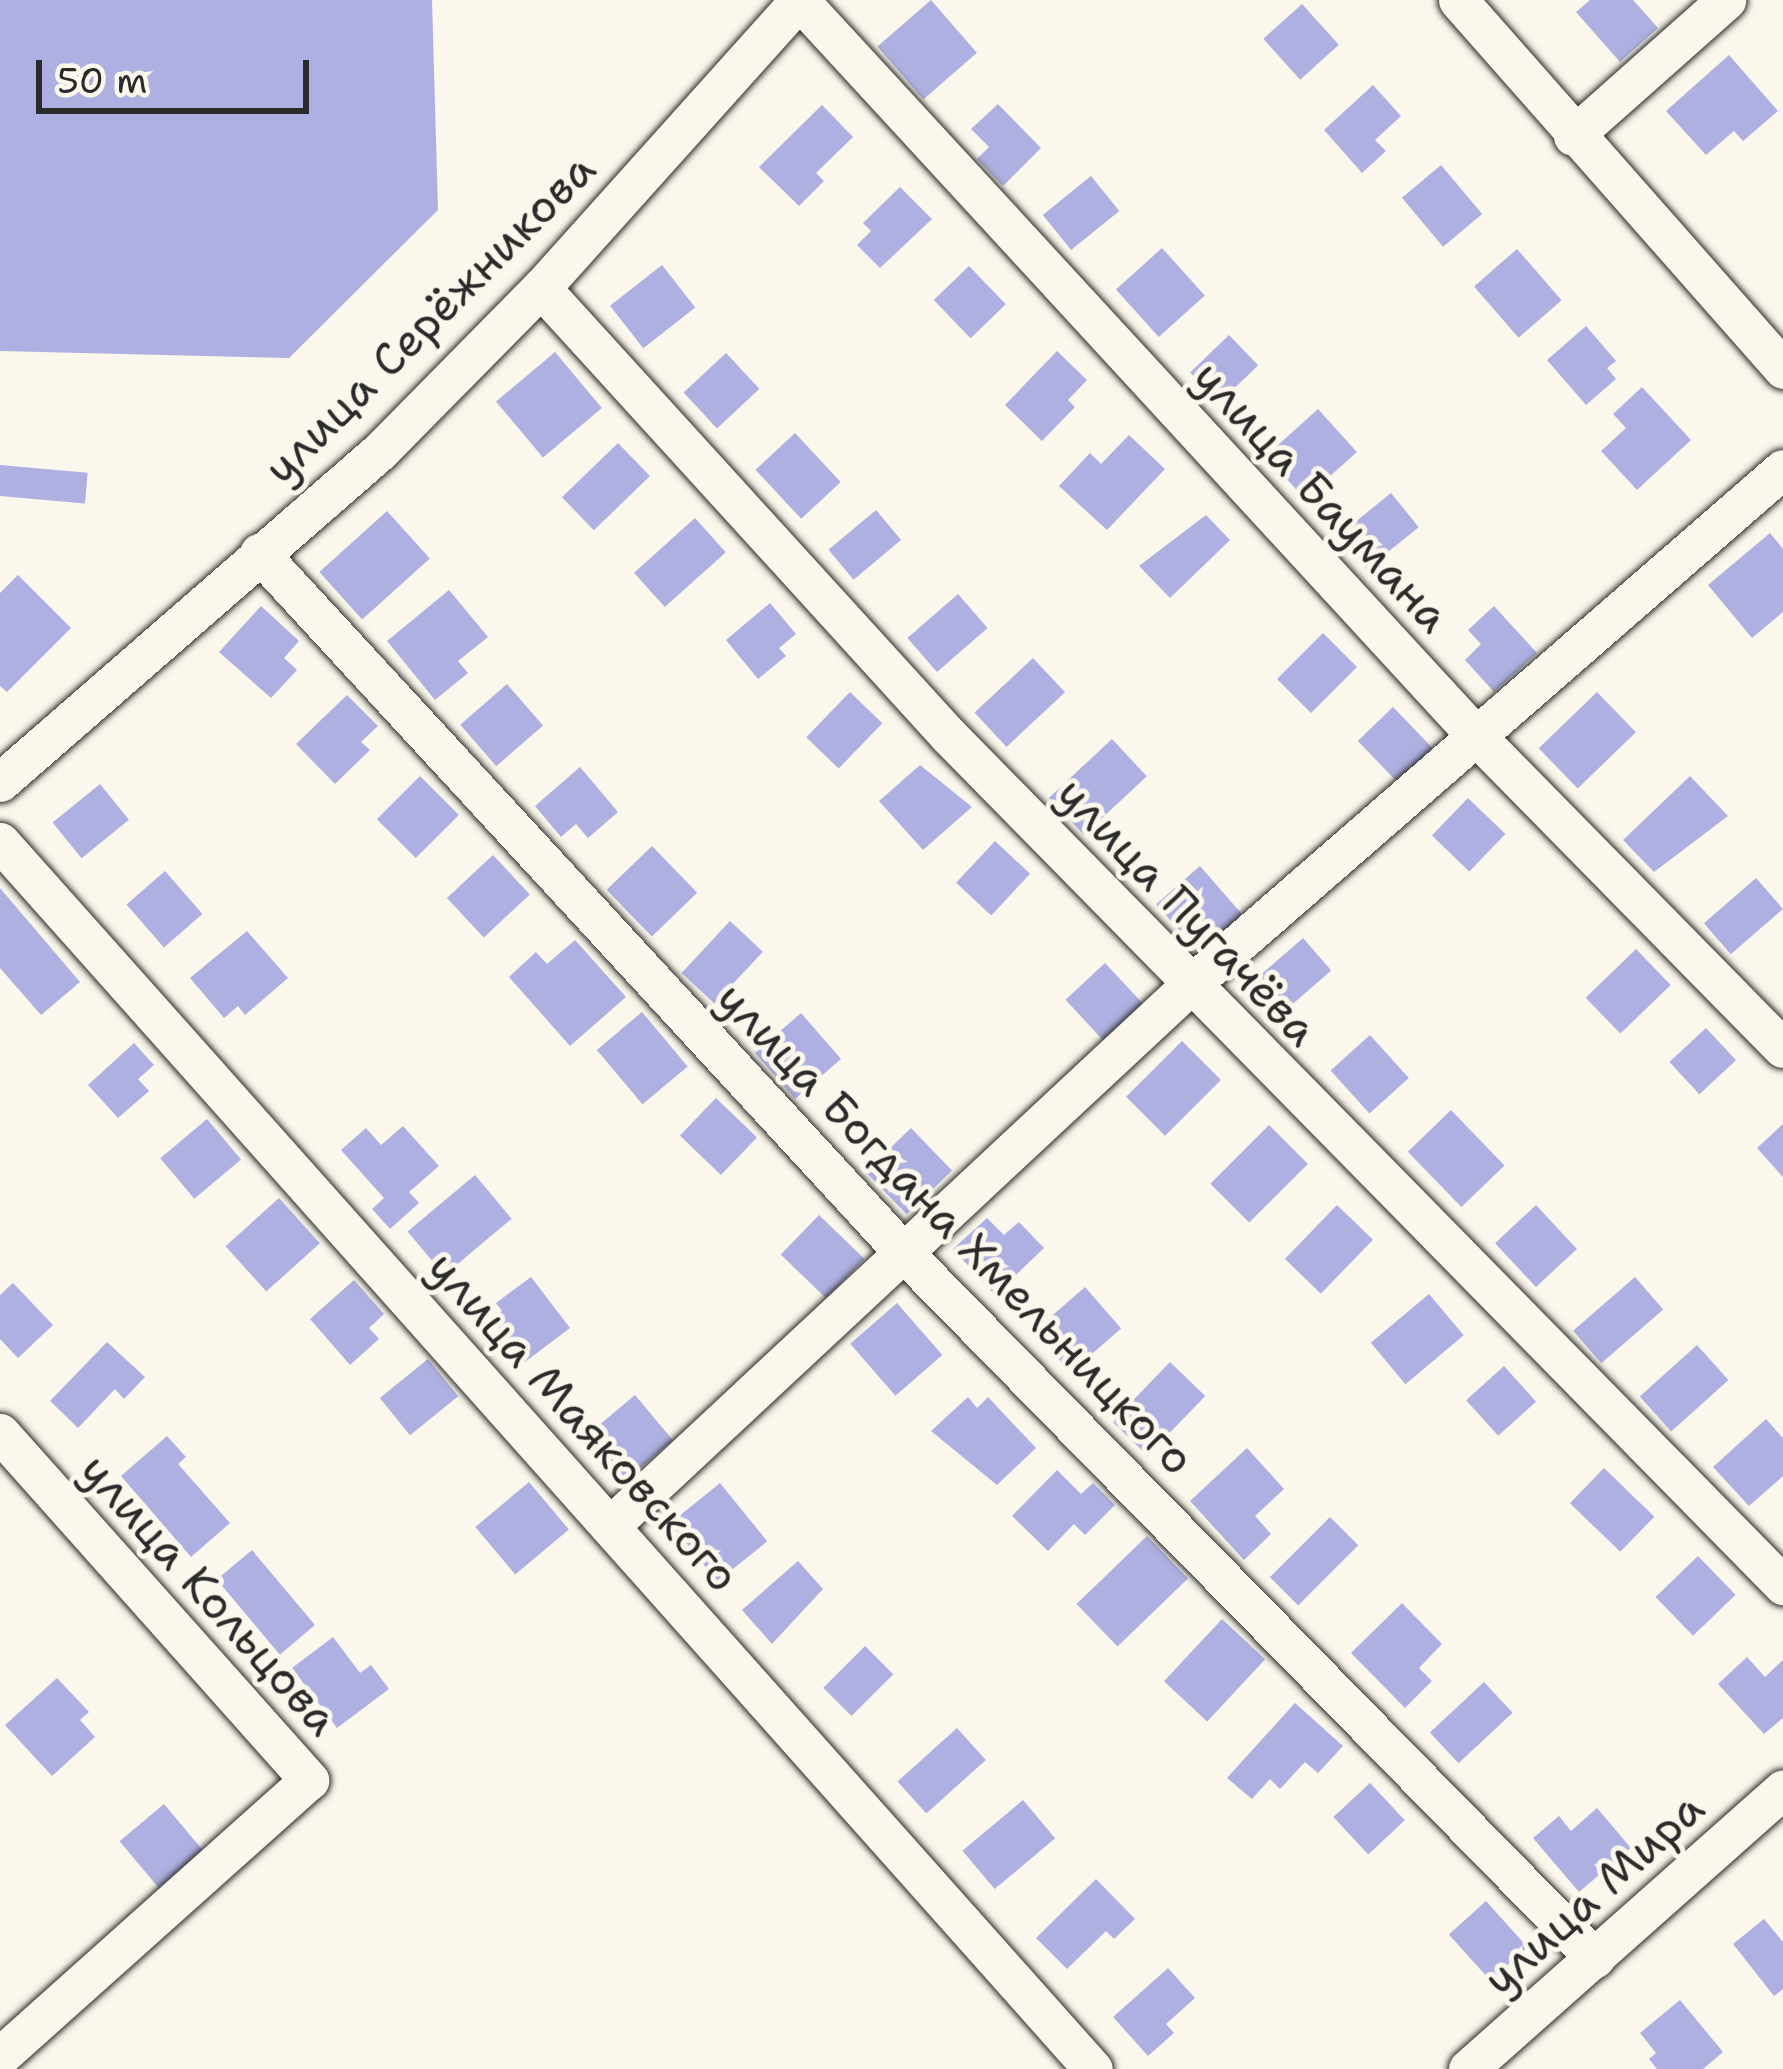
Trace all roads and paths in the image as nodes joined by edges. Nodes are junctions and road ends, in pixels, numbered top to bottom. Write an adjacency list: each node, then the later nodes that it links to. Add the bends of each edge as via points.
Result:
1 (799, 0): 5 (street, улица Серёжникова); 9 (street, улица Баумана)
2 (1458, 0): 4 (street)
3 (1726, 0): 4 (street)
4 (1573, 136): 6 (street)
5 (541, 289): 8 (street, улица Серёжникова, via 380,451); 12 (street, улица Пугачёва)
6 (1783, 369)
7 (1783, 470): 9 (street)
8 (259, 553): 10 (street, улица Серёжникова); 14 (street, улица Богдана Хмельницкого)
9 (1479, 739): 12 (street); 13 (street, улица Баумана)
10 (0, 782)
11 (0, 842): 16 (street, улица Маяковского)
12 (1189, 986): 14 (street); 17 (street, улица Пугачёва)
13 (1783, 1048)
14 (905, 1254): 16 (street); 19 (street, улица Богдана Хмельницкого)
15 (0, 1433): 20 (street, улица Кольцова, via 309,1780)
16 (611, 1525): 21 (street, улица Маяковского)
17 (1783, 1585)
18 (1783, 1789): 19 (street, улица Мира)
19 (1595, 1958): 22 (street, улица Мира)
20 (0, 2056)
21 (1093, 2069)
22 (1468, 2069)

